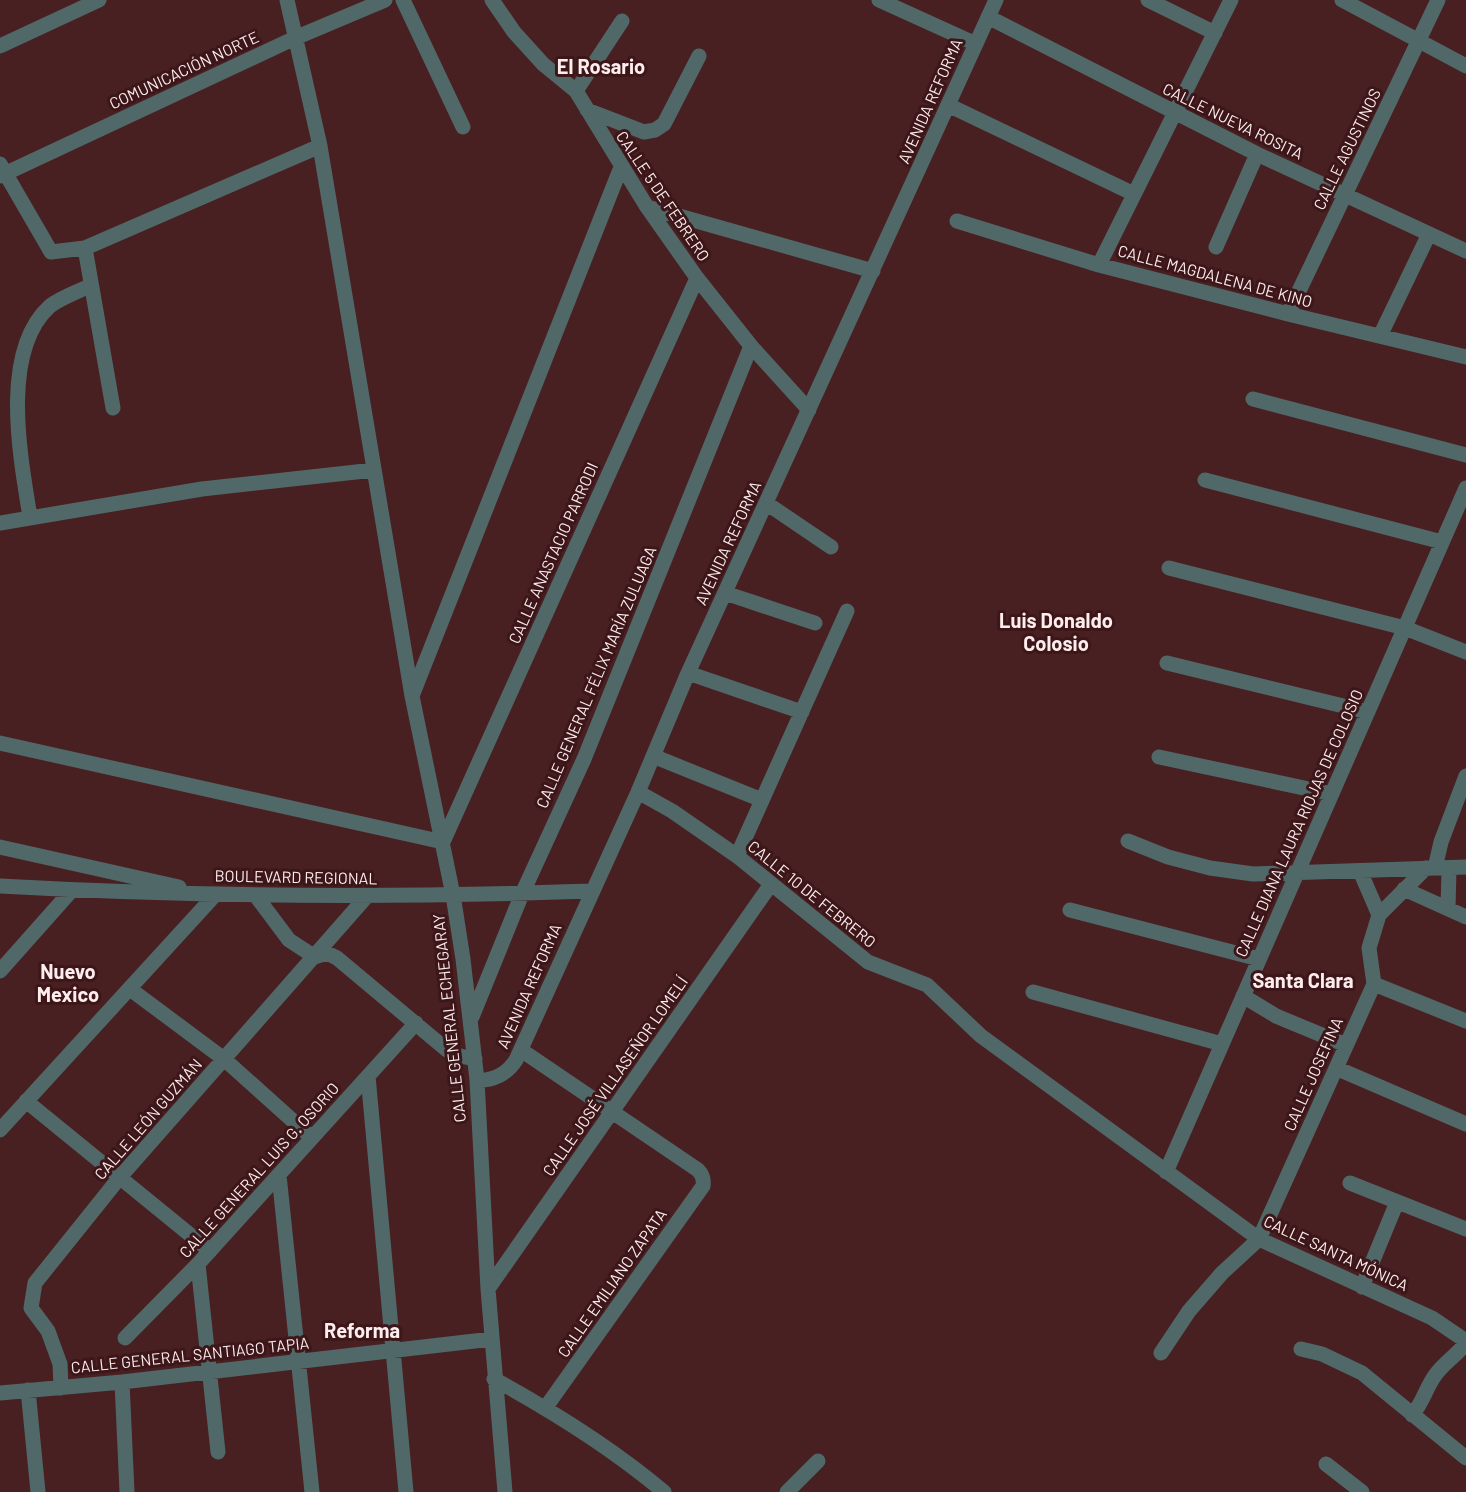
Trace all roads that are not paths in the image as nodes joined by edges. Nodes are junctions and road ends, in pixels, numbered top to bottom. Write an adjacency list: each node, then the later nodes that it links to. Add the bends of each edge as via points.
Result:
1 (99, 0): 18 (street)
2 (287, 0): 15 (street, CALLE GENERAL ECHEGARAY)
3 (385, 0): 15 (street, COMUNICACIÓN NORTE)
4 (403, 0): 25 (street)
5 (492, 0): 21 (street, CALLE 5 DE FEBRERO, via 543,64)
6 (879, 0): 17 (street)
7 (996, 0): 12 (street, AVENIDA REFORMA)
8 (1148, 0): 14 (street)
9 (1231, 0): 14 (street)
10 (1342, 0): 16 (street)
11 (1438, 0): 16 (street, CALLE AGUSTINOS)
12 (988, 17): 17 (street, AVENIDA REFORMA); 24 (street, CALLE NUEVA ROSITA)
13 (621, 21): 21 (street)
14 (1215, 33): 24 (street)
15 (295, 38): 26 (street, CALLE GENERAL ECHEGARAY); 29 (street, COMUNICACIÓN NORTE)
16 (1419, 41): 20 (street); 31 (street, CALLE AGUSTINOS)
17 (976, 44): 22 (street, AVENIDA REFORMA)
18 (0, 46)
19 (699, 56): 23 (street, via 664,124 655,130 644,132)
20 (1466, 66)
21 (576, 91): 23 (street, CALLE 5 DE FEBRERO)
22 (948, 105): 30 (street); 39 (street, AVENIDA REFORMA)
23 (587, 110): 28 (street, CALLE 5 DE FEBRERO)
24 (1175, 113): 27 (street, CALLE NUEVA ROSITA); 30 (street)
25 (463, 127)
26 (320, 146): 35 (street); 50 (street, CALLE GENERAL ECHEGARAY)
27 (1257, 154): 31 (street, CALLE NUEVA ROSITA); 36 (street)
28 (621, 167): 32 (street, CALLE 5 DE FEBRERO); 66 (street)
29 (2, 171): 35 (street, via 51,252)
30 (1134, 194): 38 (street)
31 (1345, 196): 34 (street, CALLE NUEVA ROSITA); 42 (street, CALLE AGUSTINOS)
32 (647, 207): 39 (street); 40 (street, CALLE 5 DE FEBRERO)
33 (957, 221): 38 (street, CALLE MAGDALENA DE KINO)
34 (1430, 234): 37 (street, CALLE NUEVA ROSITA); 43 (street)
35 (85, 248): 41 (street)
36 (1216, 248)
37 (1466, 251)
38 (1099, 265): 42 (street, CALLE MAGDALENA DE KINO)
39 (873, 271): 48 (street, AVENIDA REFORMA)
40 (697, 278): 44 (street, CALLE 5 DE FEBRERO); 77 (street, CALLE ANASTACIO PARRODI)
41 (91, 285): 47 (street); 54 (street, via 50,306 32,323 20,346 12,386)
42 (1288, 314): 43 (street, CALLE MAGDALENA DE KINO)
43 (1380, 336): 45 (street, CALLE MAGDALENA DE KINO)
44 (751, 346): 48 (street, CALLE 5 DE FEBRERO); 89 (street, CALLE GENERAL FÉLIX MARÍA ZULUAGA, via 584,759)
45 (1466, 357)
46 (1252, 399): 49 (street)
47 (113, 408)
48 (809, 410): 53 (street, AVENIDA REFORMA)
49 (1466, 455)
50 (374, 470): 54 (street, via 202,489); 66 (street, CALLE GENERAL ECHEGARAY)
51 (1205, 480): 56 (street)
52 (1466, 488): 56 (street, CALLE DIANA LAURA RIOJAS DE COLOSIO)
53 (766, 503): 57 (street); 59 (street, AVENIDA REFORMA)
54 (30, 517): 55 (street)
55 (0, 523)
56 (1442, 542): 62 (street, CALLE DIANA LAURA RIOJAS DE COLOSIO)
57 (831, 547)
58 (1169, 568): 62 (street)
59 (725, 593): 61 (street); 65 (street, AVENIDA REFORMA)
60 (847, 611): 67 (street)
61 (815, 623)
62 (1405, 628): 63 (street); 68 (street, CALLE DIANA LAURA RIOJAS DE COLOSIO)
63 (1466, 652)
64 (1167, 663): 68 (street)
65 (688, 673): 67 (street); 70 (street, AVENIDA REFORMA)
66 (412, 696): 77 (street, CALLE GENERAL ECHEGARAY)
67 (802, 712): 75 (street)
68 (1368, 712): 74 (street, CALLE DIANA LAURA RIOJAS DE COLOSIO)
69 (0, 743): 77 (street)
70 (652, 756): 73 (street, AVENIDA REFORMA); 75 (street)
71 (1159, 757): 74 (street)
72 (1466, 776): 81 (street, via 1441,842)
73 (638, 792): 79 (street, CALLE 10 DE FEBRERO); 88 (street, AVENIDA REFORMA)
74 (1332, 794): 83 (street, CALLE DIANA LAURA RIOJAS DE COLOSIO)
75 (762, 800): 79 (street)
76 (1128, 841): 83 (street, via 1210,868 1253,874)
77 (443, 842): 93 (street, CALLE GENERAL ECHEGARAY)
78 (0, 847): 90 (street)
79 (737, 856): 84 (street, CALLE 10 DE FEBRERO)
80 (1466, 867): 81 (street)
81 (1436, 868): 82 (street); 87 (street); 94 (street)
82 (1360, 871): 83 (street); 96 (street)
83 (1296, 873): 99 (street, CALLE DIANA LAURA RIOJAS DE COLOSIO)
84 (771, 884): 117 (street, CALLE JOSÉ VILLASEÑOR LOMELÍ); 121 (street, CALLE 10 DE FEBRERO, via 868,962 937,992 969,1026)
85 (0, 886): 86 (street, BOULEVARD REGIONAL)
86 (72, 890): 90 (street, BOULEVARD REGIONAL); 100 (street)
87 (1404, 890): 94 (street); 96 (street)
88 (591, 891): 89 (street, BOULEVARD REGIONAL); 110 (street, AVENIDA REFORMA)
89 (522, 894): 93 (street, BOULEVARD REGIONAL); 105 (street, CALLE GENERAL FÉLIX MARÍA ZULUAGA)
90 (214, 895): 91 (street, BOULEVARD REGIONAL); 102 (street)
91 (256, 896): 92 (street, BOULEVARD REGIONAL); 98 (street, via 289,940)
92 (367, 896): 93 (street, BOULEVARD REGIONAL); 98 (street, CALLE LEÓN GUZMÁN)
93 (453, 896): 105 (street, CALLE GENERAL ECHEGARAY)
94 (1448, 909): 97 (street)
95 (1070, 910): 99 (street)
96 (1379, 915): 101 (street, via 1369,948)
97 (1466, 917)
98 (315, 957): 107 (street, via 327,953 341,961); 111 (street, CALLE LEÓN GUZMÁN)
99 (1259, 959): 104 (street, CALLE DIANA LAURA RIOJAS DE COLOSIO)
100 (0, 971)
101 (1374, 984): 106 (street); 109 (street, CALLE JOSEFINA)
102 (130, 989): 111 (street); 116 (street)
103 (1033, 992): 108 (street)
104 (1243, 996): 108 (street, CALLE DIANA LAURA RIOJAS DE COLOSIO); 109 (street, via 1276,1016)
105 (471, 1020): 112 (street, CALLE GENERAL ECHEGARAY)
106 (1466, 1021)
107 (416, 1023): 112 (street, via 447,1050); 114 (street, CALLE GENERAL LUIS G. OSORIO)
108 (1222, 1044): 121 (street, CALLE DIANA LAURA RIOJAS DE COLOSIO)
109 (1346, 1046): 113 (street, CALLE JOSEFINA)
110 (520, 1050): 115 (street, AVENIDA REFORMA, via 504,1073); 117 (street)
111 (224, 1059): 120 (street); 123 (street, CALLE LEÓN GUZMÁN)
112 (475, 1059): 115 (street, CALLE GENERAL ECHEGARAY)
113 (1336, 1068): 118 (street); 127 (street, CALLE JOSEFINA)
114 (368, 1076): 120 (street, CALLE GENERAL LUIS G. OSORIO); 136 (street)
115 (477, 1080): 131 (street, CALLE GENERAL ECHEGARAY)
116 (26, 1101): 119 (street); 123 (street)
117 (612, 1112): 131 (street, CALLE JOSÉ VILLASEÑOR LOMELÍ); 145 (street, CALLE EMILIANO ZAPATA, via 698,1170 703,1186)
118 (1466, 1124)
119 (0, 1130)
120 (312, 1138): 122 (street, CALLE GENERAL LUIS G. OSORIO)
121 (1166, 1172): 127 (street, CALLE SANTA MÓNICA)
122 (279, 1174): 128 (street, CALLE GENERAL LUIS G. OSORIO); 138 (street)
123 (120, 1177): 128 (street); 142 (street, CALLE LEÓN GUZMÁN, via 35,1283 31,1308 48,1331 60,1364)
124 (1350, 1183): 125 (street)
125 (1397, 1202): 126 (street); 130 (street)
126 (1466, 1229)
127 (1259, 1239): 130 (street, CALLE SANTA MÓNICA); 137 (street, via 1189,1311)
128 (210, 1251): 129 (street, CALLE GENERAL LUIS G. OSORIO)
129 (198, 1264): 132 (street, CALLE GENERAL LUIS G. OSORIO); 139 (street)
130 (1362, 1287): 134 (street, CALLE SANTA MÓNICA, via 1439,1321)
131 (488, 1289): 133 (street, CALLE GENERAL ECHEGARAY)
132 (125, 1338)
133 (492, 1339): 136 (street, CALLE GENERAL SANTIAGO TAPIA); 140 (street, CALLE GENERAL ECHEGARAY)
134 (1466, 1342): 146 (street, via 1438,1372)
135 (1301, 1349): 146 (street, via 1322,1354 1362,1373)
136 (393, 1351): 138 (street, CALLE GENERAL SANTIAGO TAPIA); 154 (street)
137 (1161, 1353)
138 (299, 1362): 139 (street, CALLE GENERAL SANTIAGO TAPIA); 153 (street)
139 (210, 1372): 141 (street, CALLE GENERAL SANTIAGO TAPIA); 147 (street)
140 (494, 1379): 145 (street); 155 (street, CALLE GENERAL ECHEGARAY)
141 (122, 1382): 142 (street, CALLE GENERAL SANTIAGO TAPIA); 152 (street)
142 (61, 1388): 143 (street, CALLE GENERAL SANTIAGO TAPIA)
143 (28, 1390): 144 (street, CALLE GENERAL SANTIAGO TAPIA); 151 (street)
144 (0, 1393)
145 (546, 1407): 156 (street, via 596,1439)
146 (1412, 1415): 148 (street)
147 (218, 1452)
148 (1466, 1458)
149 (818, 1461): 157 (street)
150 (1326, 1464): 158 (street)
151 (38, 1492)
152 (127, 1492)
153 (312, 1492)
154 (406, 1492)
155 (505, 1492)
156 (664, 1492)
157 (786, 1492)
158 (1362, 1492)

